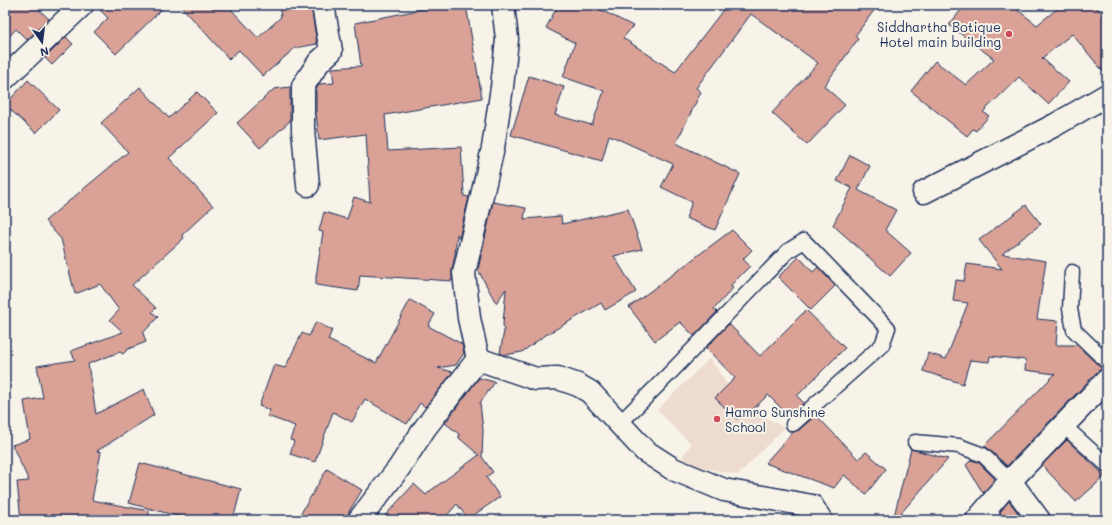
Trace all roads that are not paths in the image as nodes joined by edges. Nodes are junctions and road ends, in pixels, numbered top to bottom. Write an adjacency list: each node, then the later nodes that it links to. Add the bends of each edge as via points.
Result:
1 (82, 5): 4 (street)
2 (323, 5): 6 (street, via 331,50 319,62 303,86)
3 (503, 5): 9 (street, via 507,39 502,87 492,148 464,273 469,318)
4 (5, 78)
5 (1107, 95): 7 (street, via 1055,125)
6 (308, 185)
7 (924, 192)
8 (1072, 272): 10 (lane, via 1070,309 1074,330)
9 (478, 359): 12 (street, via 536,379 558,378 578,385 590,392); 19 (street)
10 (1107, 362)
11 (1107, 380): 14 (street)
12 (619, 424): 13 (lane, via 788,251 804,241 888,328 882,345); 20 (street, via 645,451 673,469 724,490 812,506)
13 (793, 424)
14 (1064, 426): 16 (lane); 17 (street)
15 (915, 442): 17 (lane, via 959,446 983,455)
16 (1107, 465)
17 (1010, 481): 18 (street); 21 (street)
18 (987, 515)
19 (359, 520)
20 (821, 520)
21 (1039, 520)

